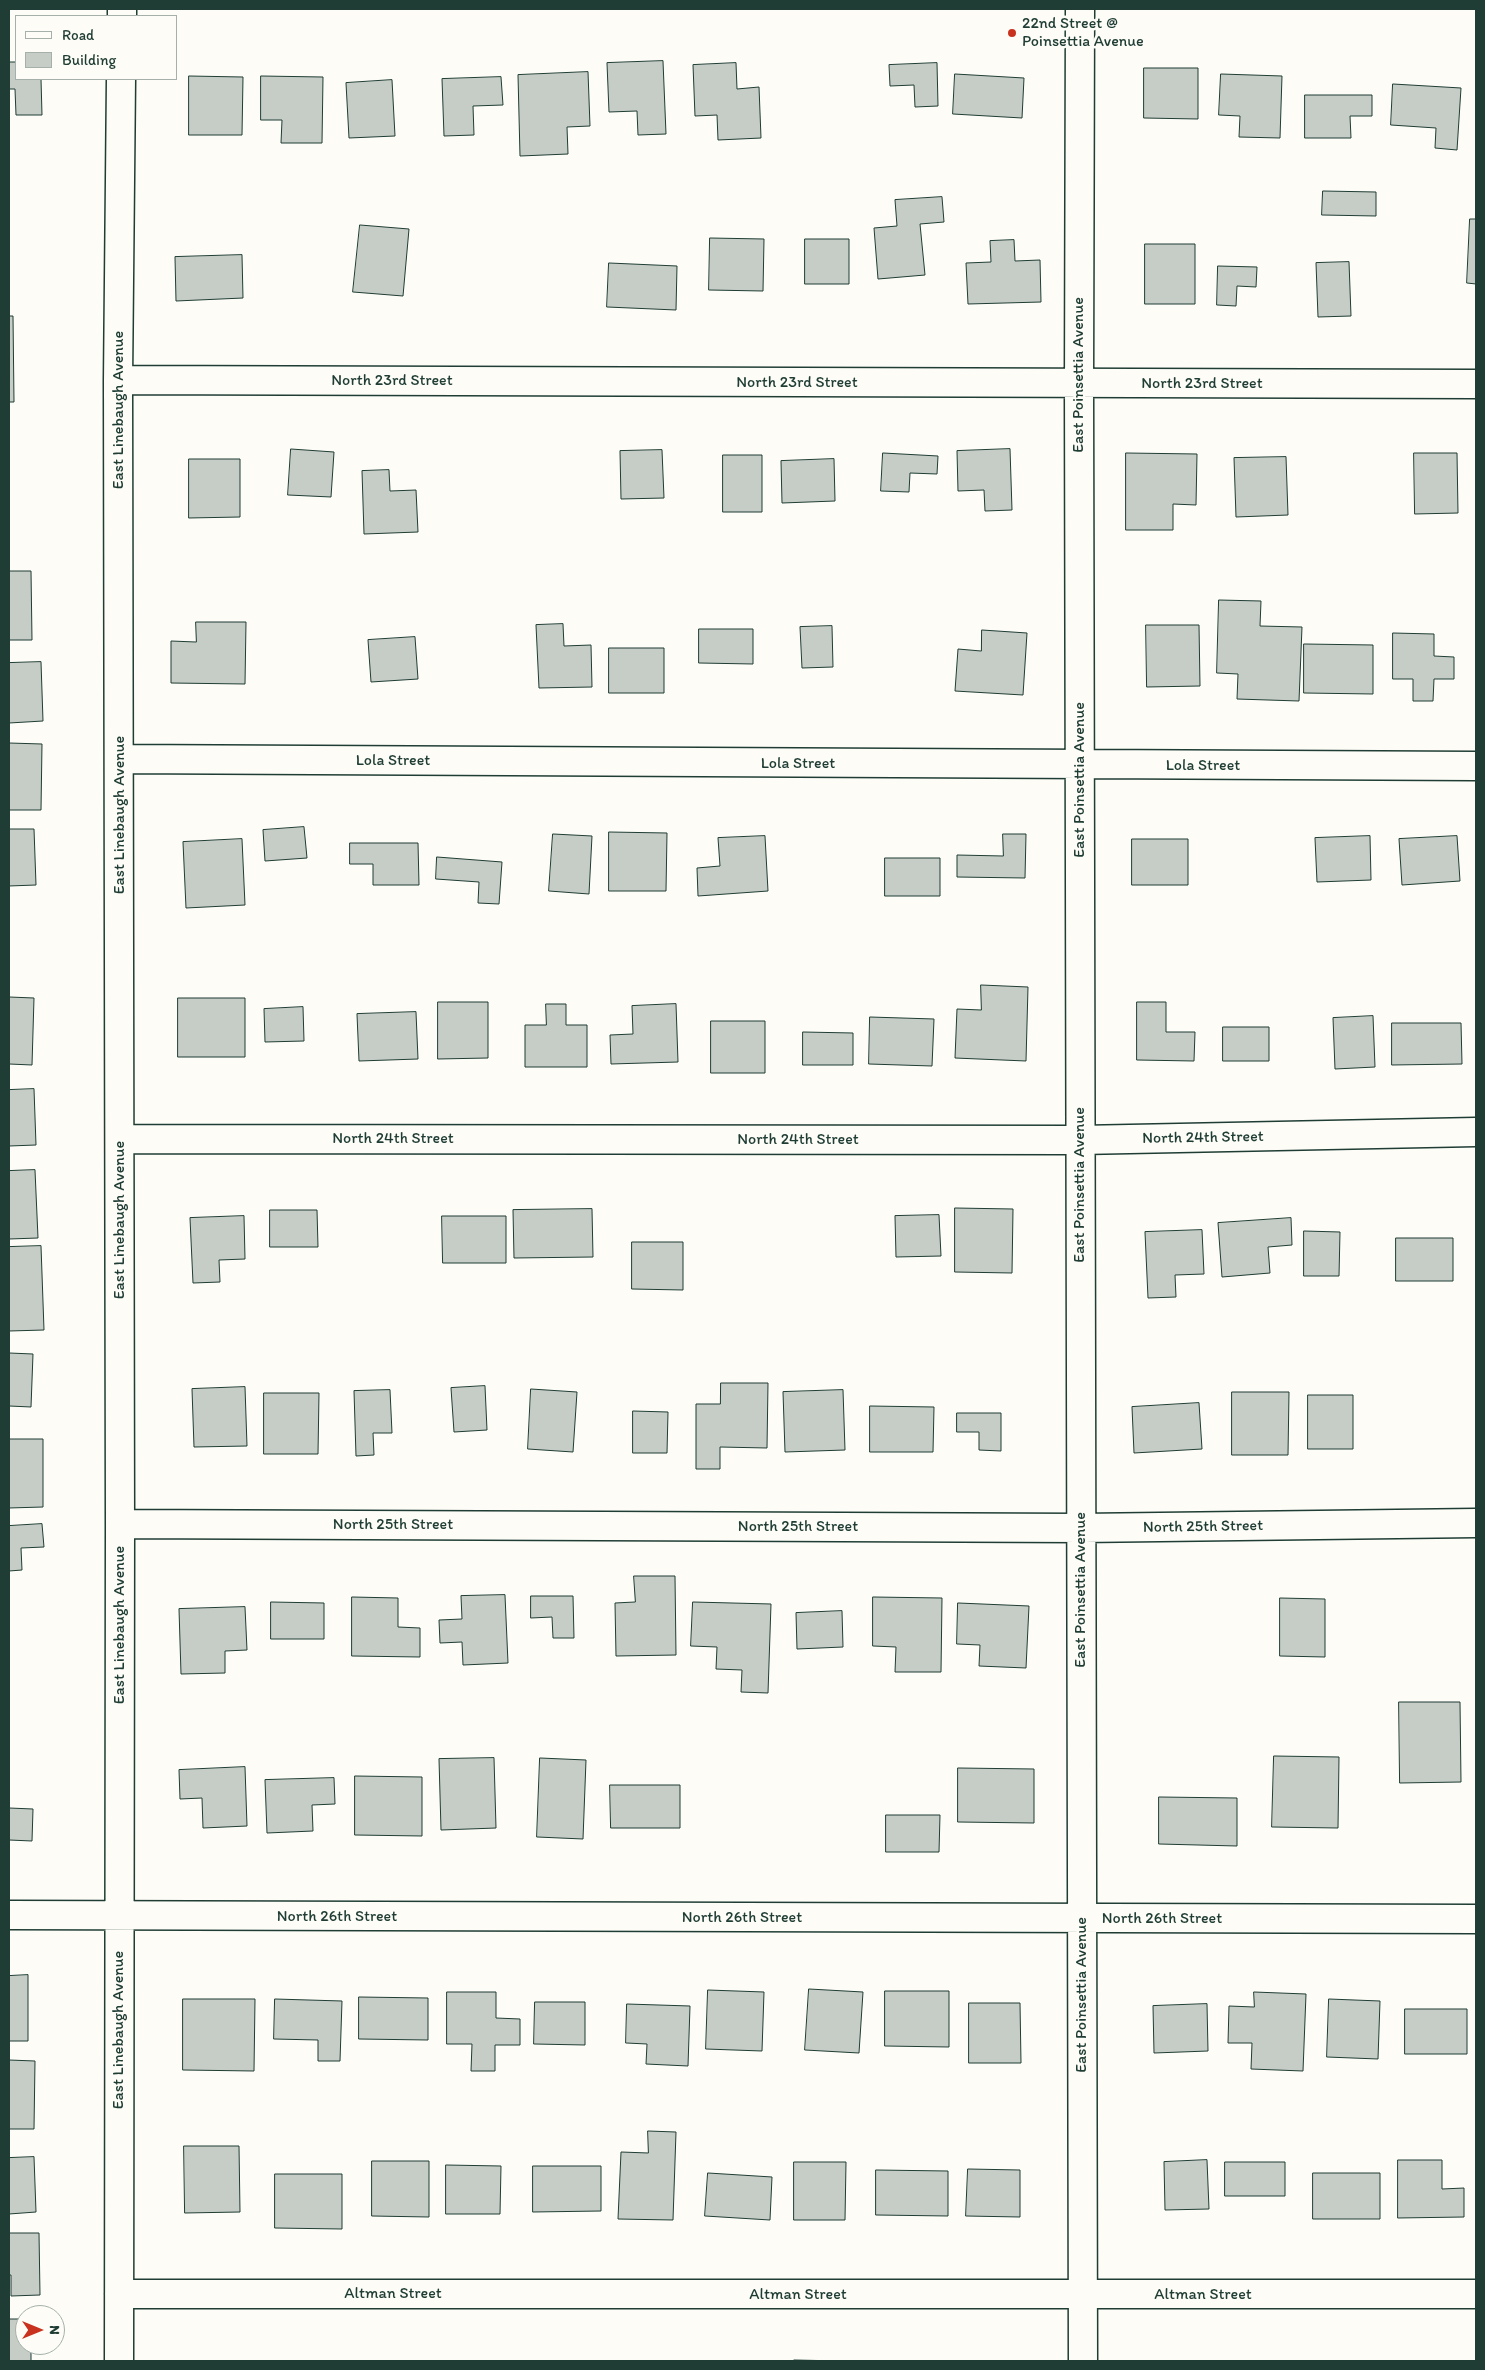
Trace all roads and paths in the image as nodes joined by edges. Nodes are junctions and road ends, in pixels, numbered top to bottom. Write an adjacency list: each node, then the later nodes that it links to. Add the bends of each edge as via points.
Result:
1 (1080, 9): 4 (street, East Poinsettia Avenue)
2 (121, 80): 3 (street, East Linebaugh Avenue)
3 (118, 380): 4 (street, North 23rd Street); 6 (street, East Linebaugh Avenue)
4 (1079, 384): 5 (street, North 23rd Street); 7 (street, East Poinsettia Avenue)
5 (1476, 384)
6 (120, 759): 7 (street, Lola Street); 10 (street, East Linebaugh Avenue)
7 (1080, 766): 8 (street, Lola Street); 11 (street, East Poinsettia Avenue)
8 (1476, 766)
9 (1476, 1132): 11 (street, North 24th Street)
10 (120, 1139): 11 (street, North 24th Street); 13 (street, East Linebaugh Avenue)
11 (1080, 1140): 14 (street, East Poinsettia Avenue)
12 (1476, 1523): 14 (street, North 25th Street)
13 (120, 1524): 14 (street, North 25th Street); 16 (street, East Linebaugh Avenue)
14 (1081, 1528): 17 (street, East Poinsettia Avenue)
15 (9, 1915): 16 (street, North 26th Street)
16 (120, 1917): 17 (street, North 26th Street); 19 (street, East Linebaugh Avenue)
17 (1082, 1919): 18 (street, North 26th Street); 21 (street, East Poinsettia Avenue)
18 (1476, 1919)
19 (119, 2294): 21 (street, Altman Street); 22 (street, East Linebaugh Avenue)
20 (1476, 2294): 21 (street, Altman Street)
21 (1082, 2295): 23 (street, East Poinsettia Avenue)
22 (119, 2361)
23 (1083, 2361)

